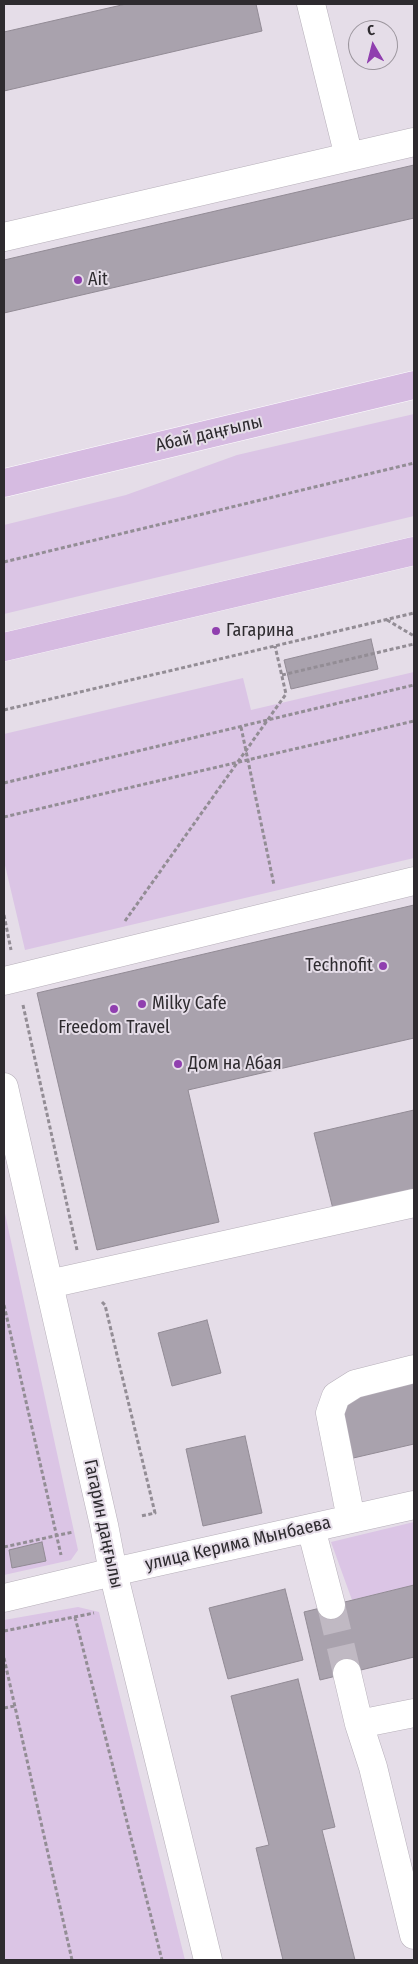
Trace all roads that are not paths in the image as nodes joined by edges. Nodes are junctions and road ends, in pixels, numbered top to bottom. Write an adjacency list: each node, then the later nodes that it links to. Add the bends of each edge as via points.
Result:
1 (311, 4): 3 (street)
2 (414, 142): 3 (street)
3 (349, 157): 4 (street)
4 (4, 237)
5 (414, 385): 6 (main road, Абай даңғылы)
6 (4, 483)
7 (414, 551): 8 (main road)
8 (4, 647)
9 (414, 881): 10 (street)
10 (10, 979)
11 (4, 1088): 13 (street, Гагарин даңғылы)
12 (414, 1203): 13 (street)
13 (49, 1284): 18 (street, Гагарин даңғылы)
14 (414, 1369): 16 (street, via 354,1384 336,1396 330,1414)
15 (414, 1505): 16 (street, улица Керима Мынбаева)
16 (351, 1519): 17 (street, улица Керима Мынбаева)
17 (311, 1528): 18 (street, улица Керима Мынбаева); 20 (street)
18 (113, 1572): 19 (street, улица Керима Мынбаева); 25 (street, Гагарин даңғылы)
19 (4, 1598)
20 (331, 1606)
21 (347, 1673): 23 (street)
22 (414, 1714): 23 (street)
23 (359, 1724): 24 (street, via 373,1767)
24 (414, 1935)
25 (208, 1960)

